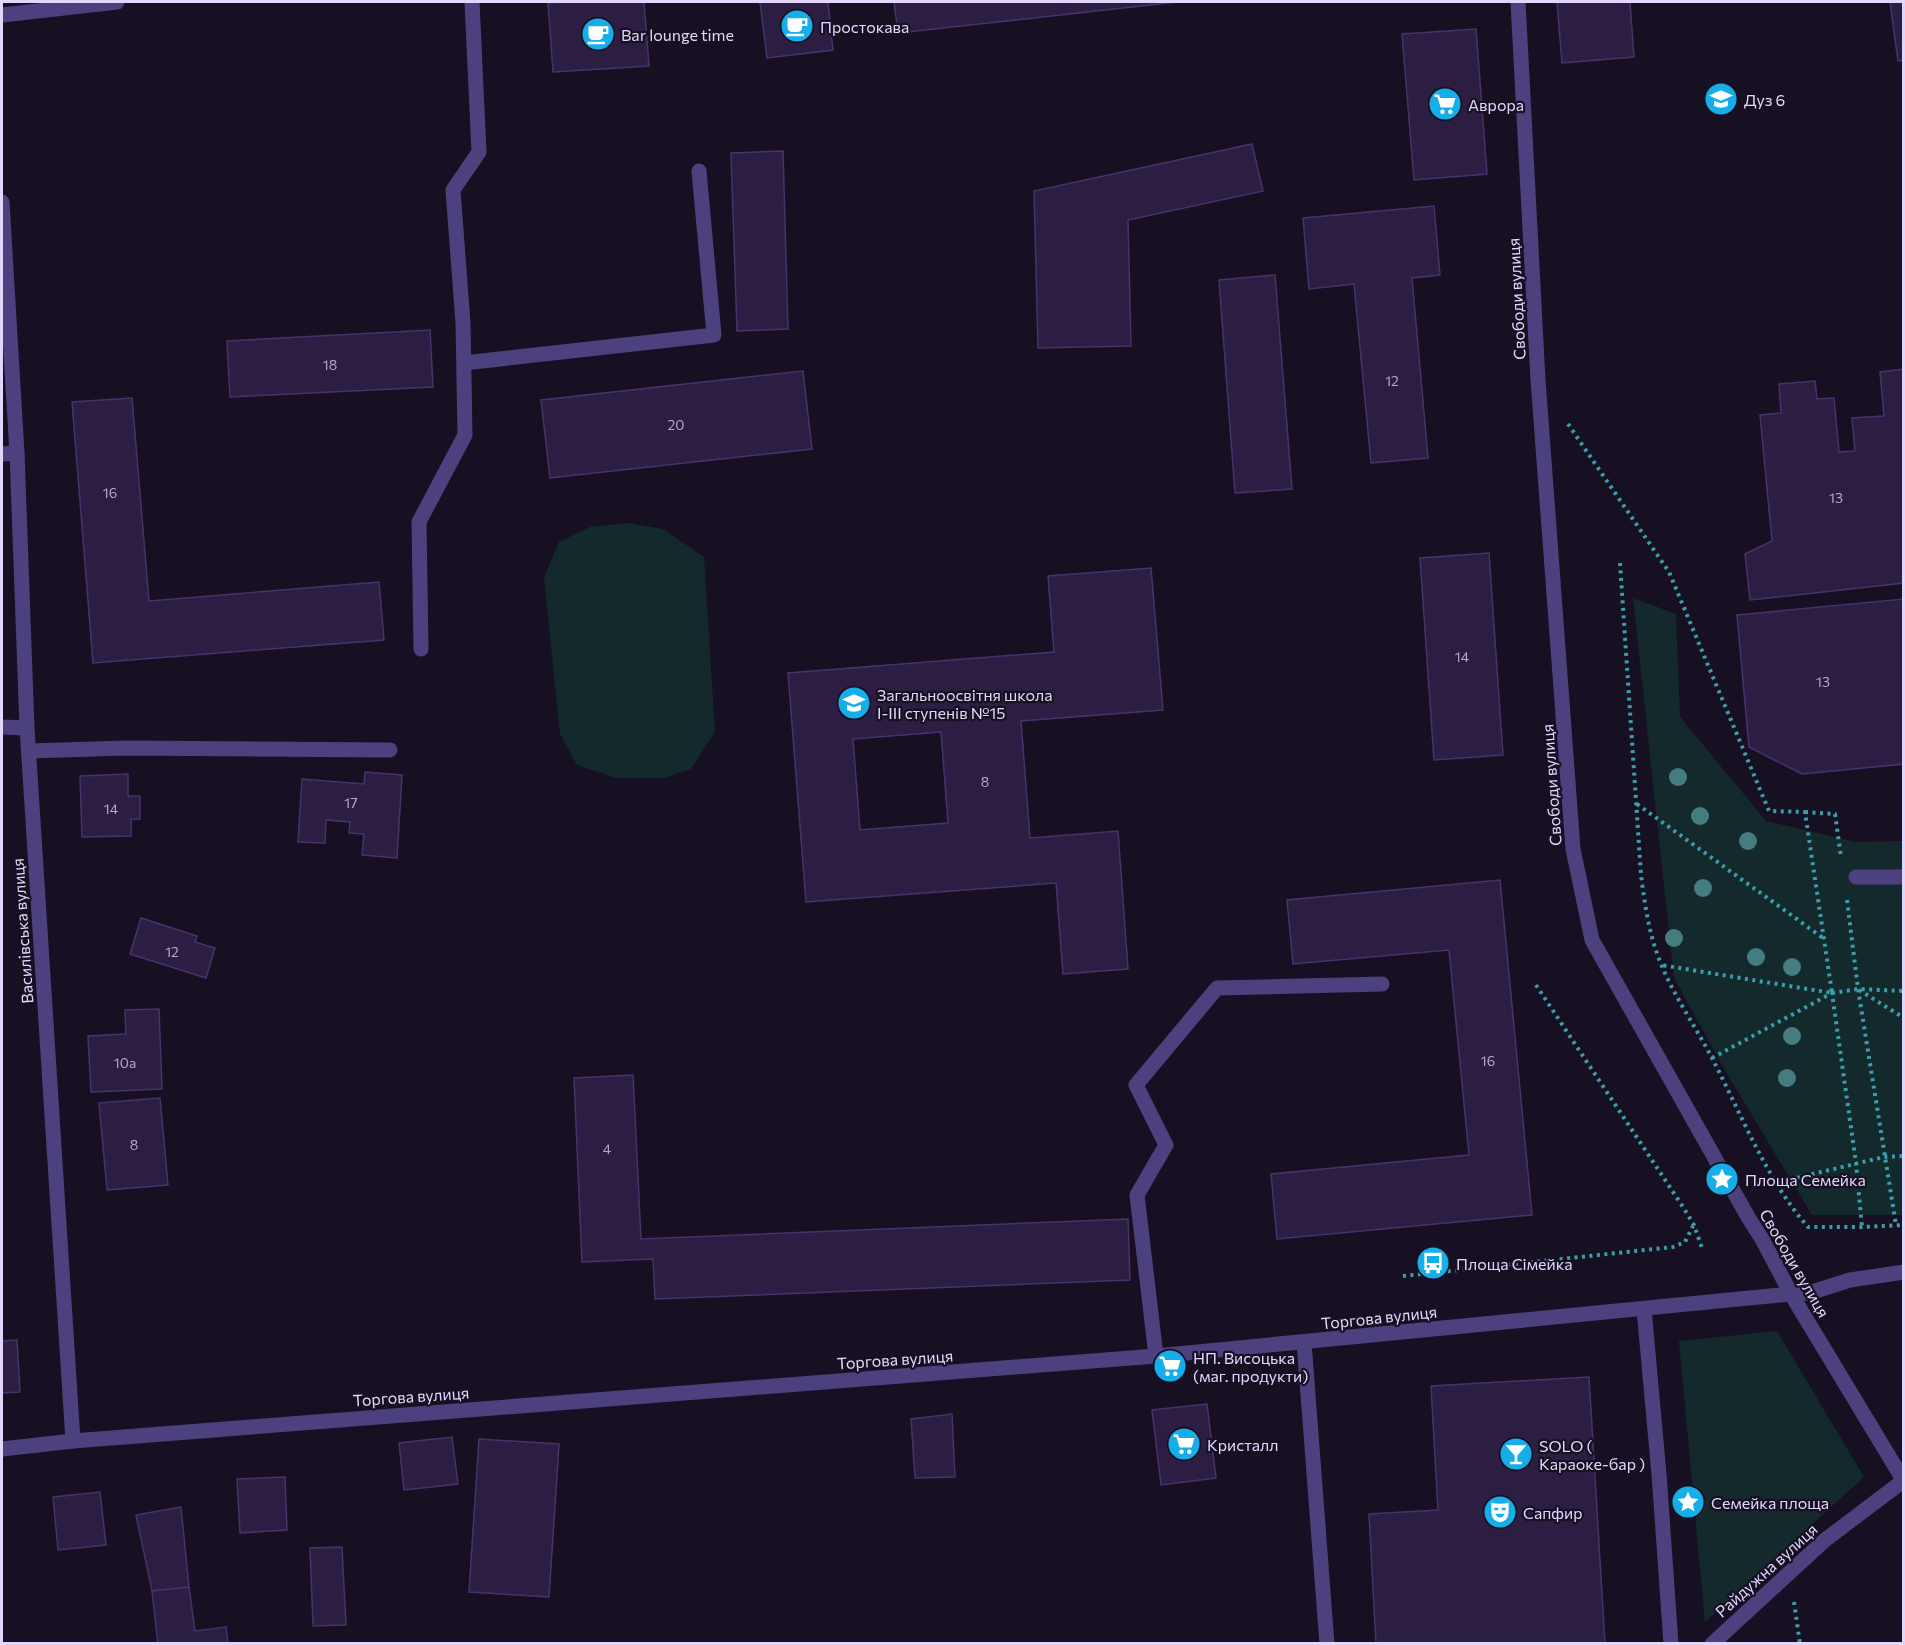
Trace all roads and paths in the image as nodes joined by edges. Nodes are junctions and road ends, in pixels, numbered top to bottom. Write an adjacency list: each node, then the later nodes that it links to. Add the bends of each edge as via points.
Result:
1 (117, 2): 4 (street)
2 (472, 2): 7 (street, via 479,152 453,190)
3 (1518, 2): 40 (street, Свободи вулиця, via 1538,380 1573,839 1592,940)
4 (2, 15)
5 (699, 171): 7 (street, via 714,335)
6 (2, 202): 9 (street, Василівська вулиця)
7 (464, 363): 12 (street, via 465,435 419,522)
8 (1564, 419): 20 (path, via 1669,573 1769,811 1805,812)
9 (17, 453): 10 (street); 14 (street, Василівська вулиця)
10 (2, 454)
11 (1620, 563): 17 (path)
12 (421, 649)
13 (2, 727): 14 (street)
14 (27, 728): 16 (street, Василівська вулиця)
15 (390, 750): 16 (street)
16 (28, 751): 44 (street, Василівська вулиця)
17 (1637, 804): 20 (path); 21 (path, via 1647,921)
18 (1856, 877): 19 (street)
19 (1904, 877)
20 (1824, 939): 26 (path)
21 (1661, 965): 26 (path); 28 (path)
22 (1382, 984): 43 (street, via 1217,988 1136,1085 1166,1145 1137,1195)
23 (1536, 985): 33 (path)
24 (1858, 989): 25 (path); 26 (path); 27 (path); 30 (path)
25 (1904, 991)
26 (1832, 993): 28 (path); 31 (path)
27 (1904, 1018)
28 (1712, 1058): 32 (path)
29 (1904, 1156): 30 (path)
30 (1884, 1157): 31 (path); 35 (path)
31 (1856, 1163): 32 (path); 36 (path)
32 (1775, 1183): 36 (path, via 1808,1227)
33 (1694, 1225): 37 (path); 39 (path, via 1685,1242 1673,1247)
34 (1904, 1225): 35 (path)
35 (1896, 1226): 36 (path)
36 (1862, 1227)
37 (1703, 1251)
38 (1904, 1272): 40 (street, Торгова вулиця)
39 (1402, 1276)
40 (1791, 1294): 41 (street, Торгова вулиця); 46 (street, Свободи вулиця)
41 (1644, 1310): 42 (street, Торгова вулиця); 49 (street)
42 (1304, 1342): 43 (street, Торгова вулиця); 48 (street)
43 (1156, 1356): 44 (street, Торгова вулиця)
44 (73, 1441): 45 (street, Торгова вулиця)
45 (2, 1449)
46 (1904, 1481): 47 (street, Райдужна вулиця, via 1825,1540)
47 (1790, 1572): 50 (street, Райдужна вулиця); 51 (path)
48 (1327, 1644)
49 (1671, 1644)
50 (1712, 1644)
51 (1800, 1644)

